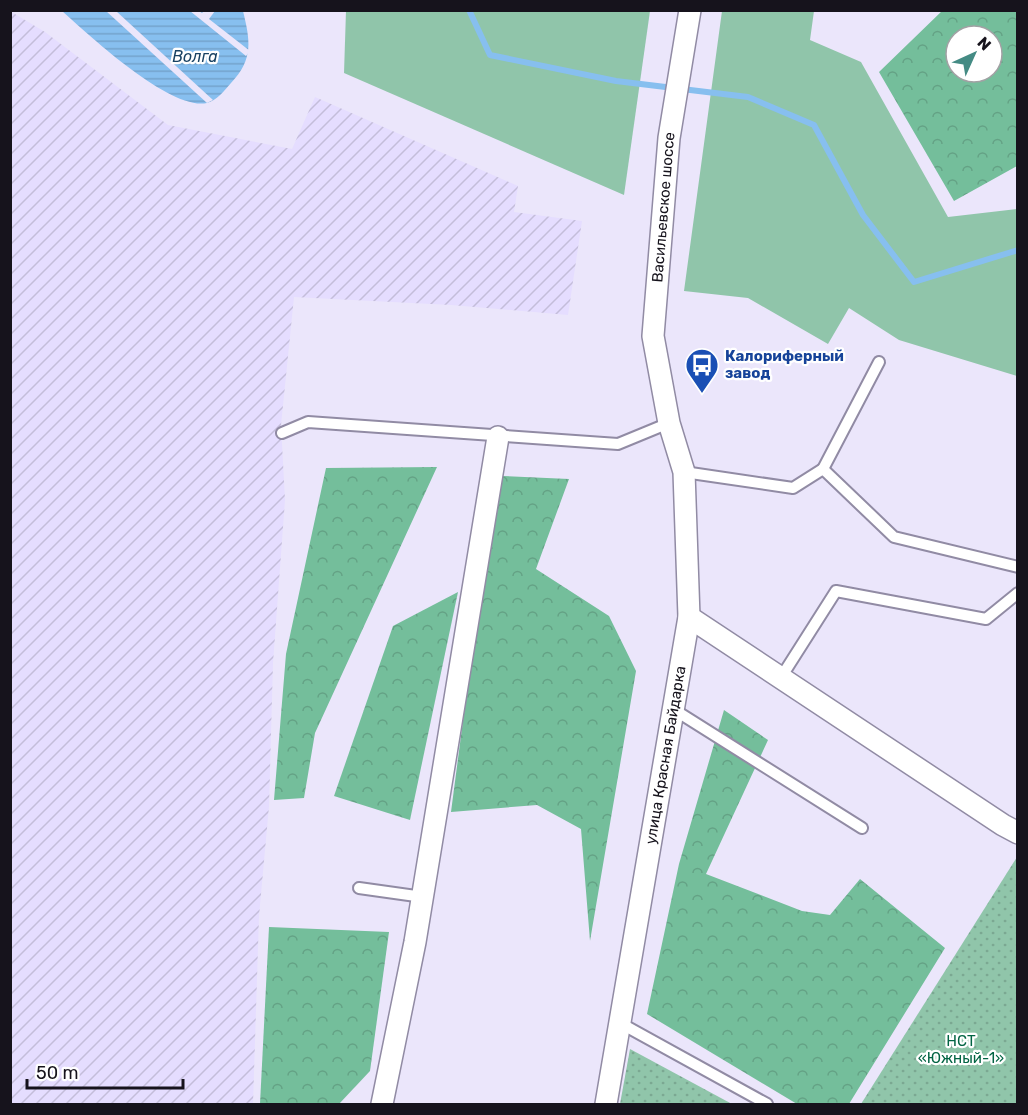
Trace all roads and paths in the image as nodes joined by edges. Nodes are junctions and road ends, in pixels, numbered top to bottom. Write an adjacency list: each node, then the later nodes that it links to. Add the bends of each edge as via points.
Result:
1 (690, 10): 3 (street, Васильевское шоссе, via 669,138 653,336)
2 (879, 362): 6 (lane)
3 (667, 415): 5 (lane, via 618,444); 7 (street, улица Красная Байдарка)
4 (282, 433): 5 (lane, via 308,422)
5 (498, 437): 16 (street)
6 (823, 469): 7 (lane, via 793,488); 8 (lane, via 894,537)
7 (684, 472): 10 (street, улица Красная Байдарка)
8 (1017, 567)
9 (1017, 593): 11 (lane, via 986,619 836,591)
10 (689, 617): 11 (street); 12 (street, улица Красная Байдарка)
11 (780, 679): 14 (street)
12 (673, 709): 13 (lane); 17 (street, улица Красная Байдарка)
13 (862, 828)
14 (1017, 832)
15 (359, 888): 16 (lane)
16 (423, 897): 18 (street)
17 (620, 1023): 19 (street, улица Красная Байдарка); 20 (lane)
18 (382, 1104)
19 (606, 1104)
20 (766, 1104)

